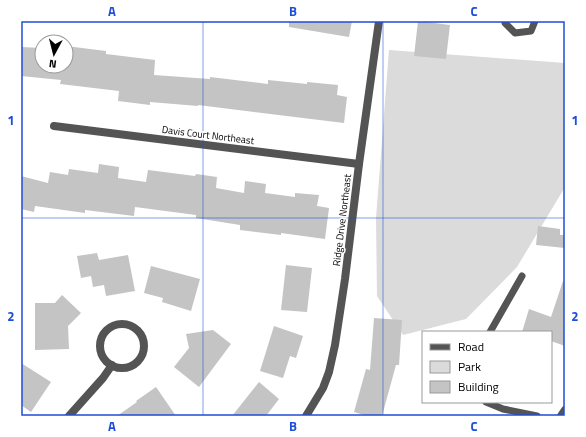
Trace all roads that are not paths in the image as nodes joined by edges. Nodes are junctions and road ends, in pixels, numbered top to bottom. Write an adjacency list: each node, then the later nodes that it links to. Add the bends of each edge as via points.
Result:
1 (379, 21): 5 (street, Ridge Drive Northeast)
2 (506, 21): 3 (lane, via 514,33 531,32)
3 (536, 21)
4 (54, 126): 5 (street, Davis Court Northeast)
5 (359, 164): 12 (street, Ridge Drive Northeast, via 335,345 323,388)
6 (522, 276): 7 (lane)
7 (491, 331)
8 (112, 365): 8 (street, via 126,367 138,361 144,349 144,342 137,329 117,324 104,332 100,347 102,354); 11 (street)
9 (488, 403): 13 (lane, via 503,409)
10 (565, 410): 14 (street)
11 (69, 416)
12 (306, 416)
13 (537, 416)
14 (561, 416)

